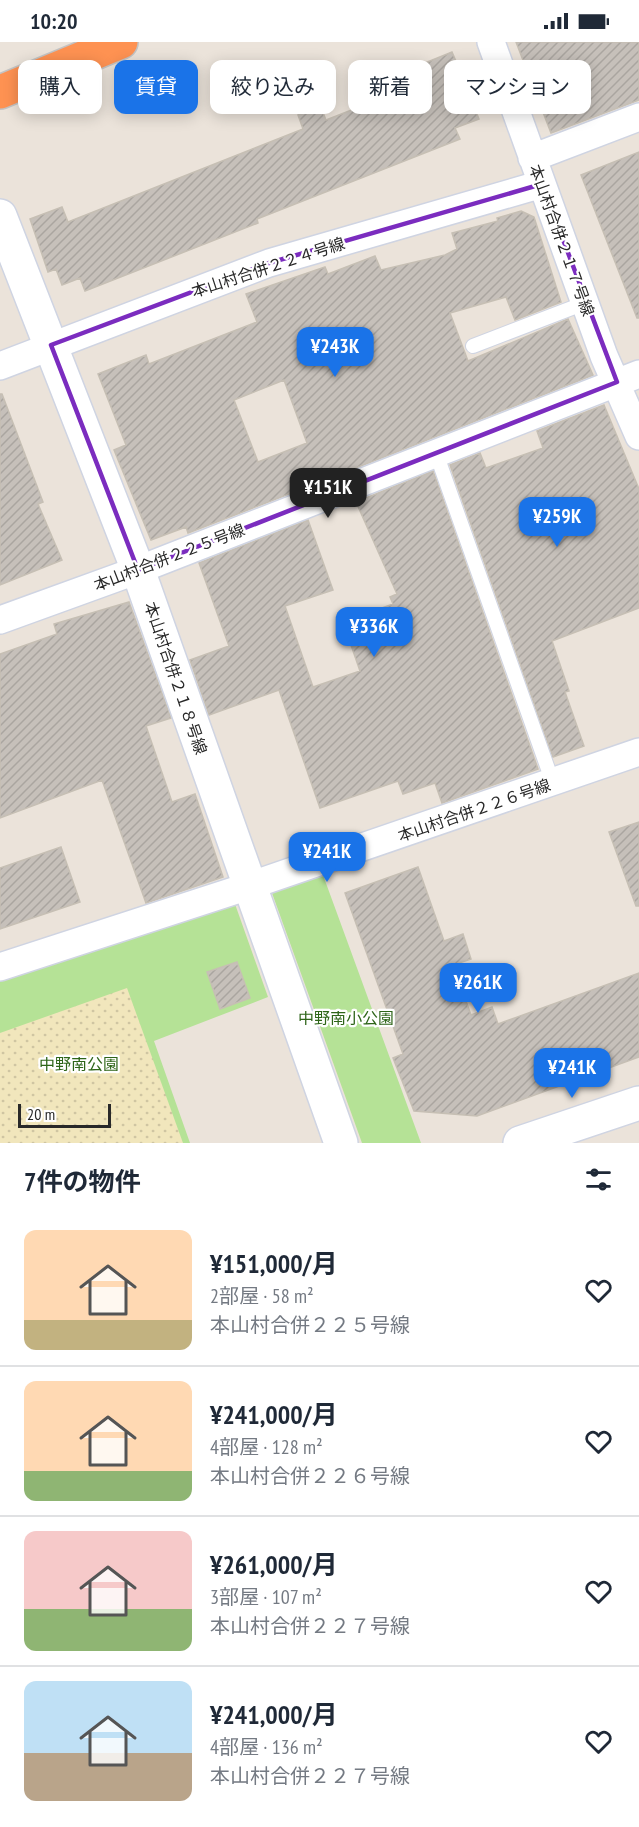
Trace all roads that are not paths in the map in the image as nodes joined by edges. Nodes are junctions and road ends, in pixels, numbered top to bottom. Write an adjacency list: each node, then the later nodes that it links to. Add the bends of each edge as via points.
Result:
1 (121, 42): 3 (highway)
2 (491, 42): 5 (street, 本山村合併２１７号線)
3 (0, 92)
4 (639, 117): 5 (street)
5 (532, 158): 6 (street, 本山村合併２１７号線)
6 (542, 184): 8 (street, 本山村合併２１７号線); 9 (street, 本山村合併２２４号線, via 269,263)
7 (0, 216): 9 (street, 本山村合併２１８号線)
8 (585, 303): 10 (lane); 12 (street, 本山村合併２１７号線)
9 (51, 345): 11 (street, 本山村合併２２４号線); 15 (street, 本山村合併２１８号線)
10 (473, 346)
11 (0, 366)
12 (628, 378): 13 (street, 本山村合併２１７号線); 14 (street, 本山村合併２２５号線)
13 (639, 436)
14 (436, 453): 15 (street, 本山村合併２２５号線); 18 (lane)
15 (138, 570): 16 (street, 本山村合併２２５号線); 19 (street, 本山村合併２１８号線)
16 (0, 620)
17 (639, 752): 18 (street, 本山村合併２２６号線)
18 (553, 783): 19 (street, 本山村合併２２６号線)
19 (249, 886): 20 (street, 本山村合併２２６号線); 22 (street, 本山村合併２１８号線)
20 (0, 967)
21 (639, 1103): 23 (street)
22 (341, 1143)
23 (520, 1143)

